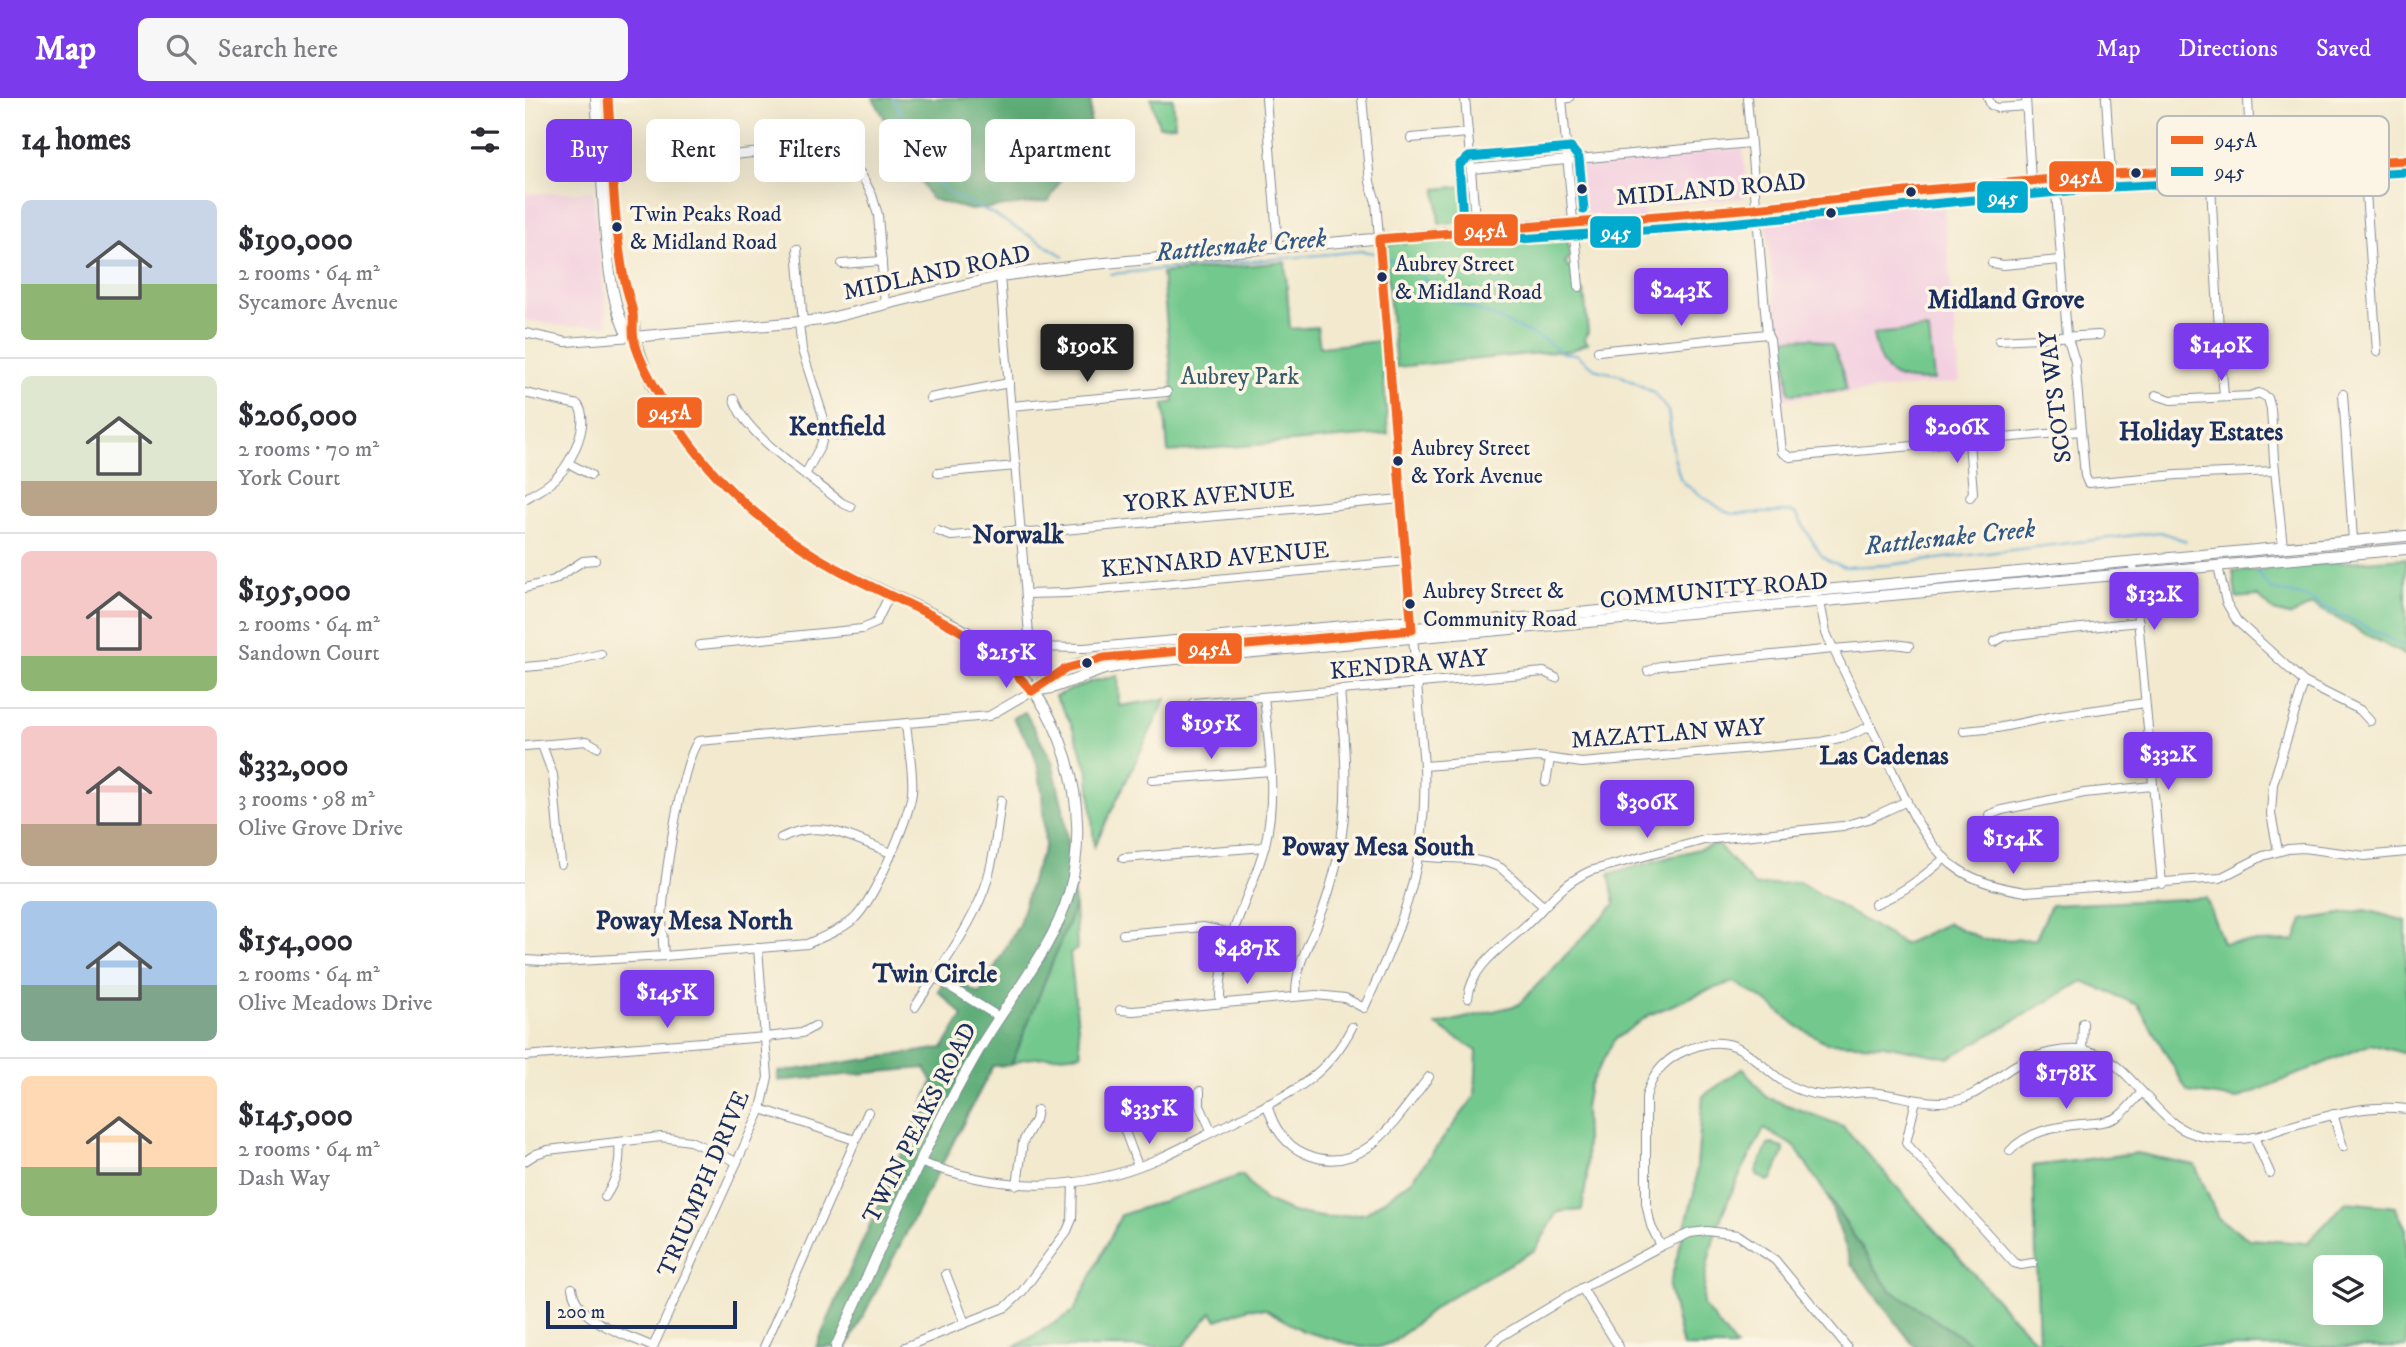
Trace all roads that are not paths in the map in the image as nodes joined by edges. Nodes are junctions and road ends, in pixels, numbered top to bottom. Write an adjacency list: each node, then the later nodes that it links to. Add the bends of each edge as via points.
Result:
1 (596, 98): 45 (main road, TWIN PEAKS ROAD, via 609,262 624,328)
2 (608, 98): 45 (main road, TWIN PEAKS ROAD, via 618,243 636,329)
3 (1266, 98): 30 (street)
4 (1362, 98): 29 (street)
5 (1465, 98): 14 (street)
6 (1569, 98): 11 (street)
7 (1747, 98): 16 (street)
8 (1988, 98): 12 (street, via 1997,108)
9 (2106, 98): 21 (street)
10 (2248, 98): 13 (street)
11 (1562, 99): 18 (street)
12 (2026, 102): 23 (street)
13 (2249, 116)
14 (1468, 133): 15 (street); 19 (street)
15 (1411, 138)
16 (1750, 143): 18 (street); 26 (street)
17 (740, 154): 33 (street, via 799,148 847,160 872,195)
18 (1567, 160): 19 (street); 27 (street)
19 (1471, 169): 28 (street)
20 (2157, 171): 21 (main road, MIDLAND ROAD)
21 (2111, 174): 22 (main road, MIDLAND ROAD)
22 (2055, 179): 23 (main road, MIDLAND ROAD); 32 (street, SCOTS WAY)
23 (2031, 181): 26 (main road, MIDLAND ROAD)
24 (2212, 196): 40 (street)
25 (2366, 196): 49 (street)
26 (1755, 208): 27 (main road, MIDLAND ROAD); 42 (street)
27 (1573, 223): 28 (main road, MIDLAND ROAD); 37 (street)
28 (1476, 230): 29 (main road, MIDLAND ROAD)
29 (1379, 239): 30 (main road, MIDLAND ROAD); 71 (street)
30 (1278, 248): 36 (main road, MIDLAND ROAD)
31 (797, 249): 39 (street)
32 (2060, 260): 34 (street); 43 (street, SCOTS WAY)
33 (882, 261): 35 (street); 38 (street)
34 (1992, 262)
35 (842, 264)
36 (1000, 276): 38 (main road, MIDLAND ROAD); 50 (street)
37 (1579, 287)
38 (885, 304): 39 (main road, MIDLAND ROAD)
39 (801, 323): 45 (main road, MIDLAND ROAD); 60 (street, via 802,350 821,404)
40 (2219, 330)
41 (525, 333): 45 (street, MIDLAND ROAD, via 566,342)
42 (1767, 334): 48 (street); 62 (street, via 1781,452 1790,457)
43 (2067, 335): 44 (street); 46 (street); 59 (street, SCOTS WAY, via 2075,361)
44 (2099, 335)
45 (633, 337): 90 (main road, TWIN PEAKS ROAD, via 665,408 694,450 738,497 817,557)
46 (1999, 340)
47 (2220, 346): 55 (street)
48 (1598, 351)
49 (2377, 352)
50 (1009, 383): 56 (street); 58 (street)
51 (1167, 392): 58 (street)
52 (525, 393): 63 (street, via 578,405 582,426)
53 (2343, 394): 77 (street)
54 (2156, 395): 55 (street, via 2171,400)
55 (2224, 397): 65 (street, via 2259,393 2268,398)
56 (930, 398)
57 (734, 399): 66 (street, via 752,431)
58 (1011, 405): 64 (street)
59 (2081, 430): 62 (street); 65 (street, SCOTS WAY, via 2088,483)
60 (824, 433): 61 (street); 66 (street)
61 (845, 436)
62 (1969, 441): 69 (street)
63 (568, 463): 68 (street); 70 (street, via 556,478)
64 (1016, 466): 67 (street); 74 (street)
65 (2275, 471): 78 (street)
66 (806, 473): 72 (street)
67 (938, 473)
68 (591, 475)
69 (1970, 498)
70 (525, 499)
71 (1401, 499): 74 (street, YORK AVENUE); 84 (street)
72 (851, 507)
73 (938, 531): 74 (street, YORK AVENUE, via 951,536)
74 (1021, 532): 91 (street)
75 (2406, 536): 76 (main road, COMMUNITY ROAD)
76 (2392, 537): 77 (main road, COMMUNITY ROAD); 81 (main road, via 2391,544)
77 (2353, 540): 78 (main road, COMMUNITY ROAD); 82 (main road, via 2351,547)
78 (2283, 547): 80 (main road, COMMUNITY ROAD); 85 (main road, via 2281,553)
79 (2406, 549): 81 (main road, COMMUNITY ROAD)
80 (2257, 550): 86 (main road, via 2250,556 2224,559); 87 (main road, COMMUNITY ROAD)
81 (2354, 553): 82 (main road, COMMUNITY ROAD)
82 (2305, 556): 85 (main road, COMMUNITY ROAD)
83 (595, 560): 89 (street, via 583,561 554,580)
84 (1407, 561): 91 (street, KENNARD AVENUE); 95 (street)
85 (2245, 563): 86 (main road, COMMUNITY ROAD)
86 (2218, 566): 87 (main road, COMMUNITY ROAD); 104 (street, via 2226,602 2237,621)
87 (2133, 568): 88 (main road, COMMUNITY ROAD); 93 (main road, COMMUNITY ROAD); 94 (street)
88 (1871, 587): 92 (main road, COMMUNITY ROAD); 93 (main road, via 1861,593 1823,597)
89 (525, 588)
90 (890, 594): 97 (street, via 876,623 862,629); 107 (main road, TWIN PEAKS ROAD, via 991,648)
91 (1026, 594): 95 (street, via 1030,647 1084,648 1391,621 1403,621)
92 (1751, 598): 93 (main road, via 1768,602 1815,598); 95 (main road, COMMUNITY ROAD)
93 (1820, 602): 95 (main road, COMMUNITY ROAD); 99 (street)
94 (2139, 622): 96 (street, via 2005,636); 110 (street)
95 (1413, 634): 105 (street); 107 (main road, COMMUNITY ROAD, via 1142,662)
96 (1994, 642)
97 (700, 645)
98 (1909, 646): 99 (street)
99 (1833, 649): 102 (street); 113 (street)
100 (601, 654): 101 (street)
101 (525, 667)
102 (1648, 671)
103 (1556, 678): 105 (street, KENDRA WAY, via 1544,673)
104 (2304, 682): 111 (street, via 2360,710); 129 (street, via 2273,784 2271,814)
105 (1417, 684): 106 (street, KENDRA WAY); 119 (street)
106 (1340, 690): 108 (street, KENDRA WAY); 145 (street, via 1347,801 1338,858 1302,954)
107 (1032, 691): 112 (street, via 989,716); 150 (main road, TWIN PEAKS ROAD, via 1063,746 1071,774 1077,803 1077,852 1059,921)
108 (1264, 696): 109 (street, KENDRA WAY); 120 (street)
109 (1193, 703)
110 (2145, 703): 114 (street); 123 (street)
111 (2370, 721)
112 (906, 724): 131 (street, via 912,793); 142 (street, via 698,741 679,803 664,896)
113 (1871, 726): 118 (street, MAZATLAN WAY, via 1821,743 1582,763); 125 (street)
114 (1964, 731)
115 (542, 745): 116 (street); 117 (street, via 587,741); 135 (street, via 553,775)
116 (525, 746)
117 (597, 747)
118 (1550, 759): 119 (street, MAZATLAN WAY, via 1520,757); 122 (street)
119 (1424, 766): 132 (street)
120 (1271, 771): 121 (street); 128 (street)
121 (1152, 780)
122 (1546, 782)
123 (2152, 786): 126 (street, via 2084,793); 136 (street)
124 (1001, 800): 144 (street, via 983,892)
125 (1907, 801): 134 (street); 138 (street, via 1843,826 1705,840 1590,871 1574,878)
126 (1989, 816)
127 (781, 838): 131 (street, via 795,830 833,830)
128 (1264, 847): 133 (street); 139 (street)
129 (2278, 851): 130 (street, via 2303,848 2365,856); 136 (street, via 2220,878)
130 (2406, 852)
131 (891, 853): 141 (street, via 877,887 853,920 807,944)
132 (1420, 856): 138 (street, via 1477,858 1495,865); 145 (street, via 1399,931 1364,1008 1345,998)
133 (1123, 858)
134 (1945, 858): 136 (street, via 1976,879 2026,892); 137 (street, via 1911,887)
135 (561, 864)
136 (2162, 884)
137 (1875, 904)
138 (1543, 906): 146 (street, via 1483,964)
139 (1231, 933): 140 (street, via 1203,927); 147 (street, via 1222,967)
140 (1123, 934)
141 (758, 948): 142 (street); 154 (street, TRIUMPH DRIVE)
142 (664, 956): 143 (street)
143 (525, 960)
144 (934, 977): 148 (street); 150 (street)
145 (1296, 996): 147 (street)
146 (1468, 998)
147 (1220, 1003): 149 (street)
148 (915, 1007)
149 (1120, 1010)
150 (999, 1017): 175 (main road, TWIN PEAKS ROAD)
151 (2083, 1023): 155 (street)
152 (815, 1026): 154 (street, via 802,1033)
153 (1352, 1027): 162 (street, via 1345,1042 1311,1079)
154 (766, 1037): 156 (street); 163 (street, TRIUMPH DRIVE, via 768,1077)
155 (2081, 1050): 159 (street, via 2108,1059); 161 (street, via 2055,1051 2016,1065 1959,1100)
156 (525, 1056)
157 (1429, 1077): 162 (street, via 1377,1142 1342,1159 1318,1159 1295,1149 1279,1133)
158 (1200, 1091): 168 (street, via 1200,1107)
159 (2142, 1091): 169 (street, via 2175,1124 2193,1134 2233,1140); 173 (street, via 2119,1115 2103,1122 2045,1130 2019,1140)
160 (1119, 1096): 177 (street, via 1117,1110)
161 (1916, 1100): 182 (street, via 1868,1092 1819,1095 1795,1089 1778,1081 1744,1050 1714,1042 1667,1060 1653,1077 1646,1097 1646,1203); 183 (street, via 1906,1143 2014,1263)
162 (1267, 1104): 168 (street)
163 (761, 1109): 170 (street); 176 (street, TRIUMPH DRIVE)
164 (2406, 1109): 167 (street, via 2382,1106)
165 (1037, 1110): 180 (street, via 1023,1142)
166 (867, 1112): 170 (street)
167 (2333, 1114): 169 (street); 172 (street)
168 (1212, 1132): 177 (street)
169 (2254, 1137): 178 (street)
170 (855, 1140): 189 (street)
171 (619, 1142): 174 (street, via 548,1150); 176 (street, via 679,1138); 181 (street, via 619,1170)
172 (2343, 1147)
173 (2010, 1151)
174 (525, 1161)
175 (919, 1162): 180 (street, via 986,1182); 190 (main road, TWIN PEAKS ROAD)
176 (737, 1163): 188 (street, TRIUMPH DRIVE)
177 (1138, 1166): 179 (street, via 1104,1178)
178 (2270, 1173)
179 (1073, 1182): 180 (street); 187 (street, via 1072,1219 1067,1231 1021,1293 1006,1307)
180 (1017, 1185)
181 (605, 1197)
182 (1661, 1246): 186 (street); 194 (street, via 1699,1232 1738,1235 1775,1260)
183 (2033, 1263)
184 (946, 1274): 187 (street)
185 (572, 1288): 188 (street, via 578,1305 593,1319)
186 (1582, 1288): 192 (street); 193 (street)
187 (965, 1322): 191 (street)
188 (653, 1347)
189 (764, 1347)
190 (837, 1347)
191 (905, 1347)
192 (1490, 1347)
193 (1619, 1347)
194 (1847, 1347)

